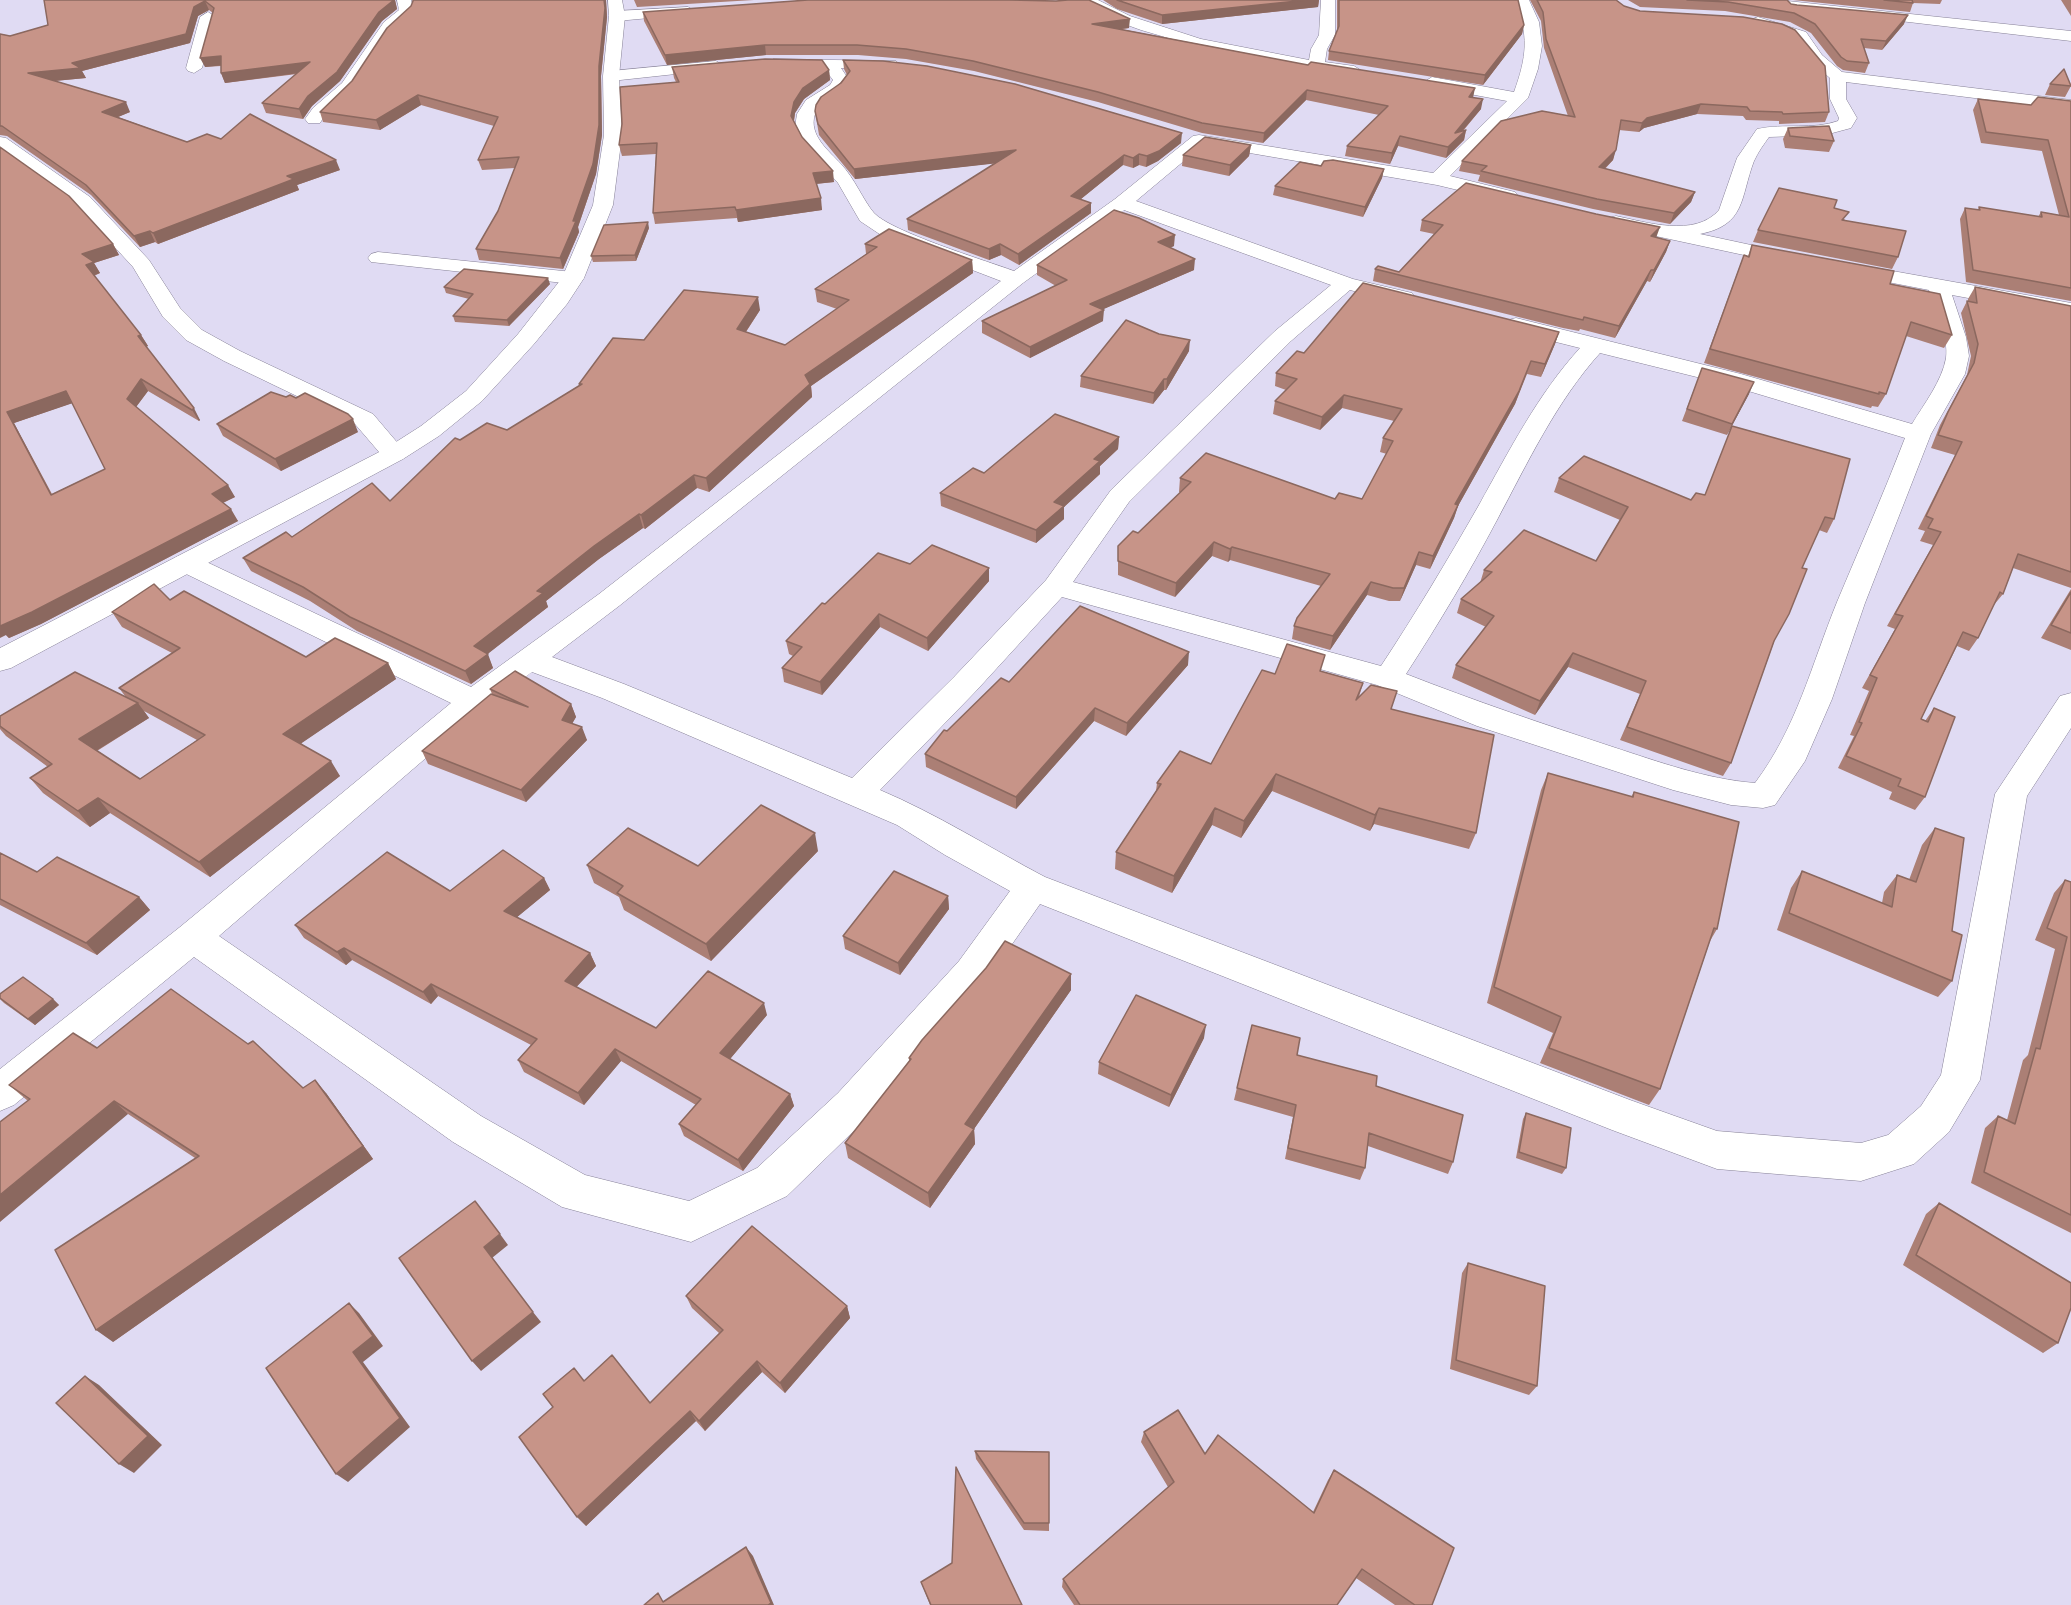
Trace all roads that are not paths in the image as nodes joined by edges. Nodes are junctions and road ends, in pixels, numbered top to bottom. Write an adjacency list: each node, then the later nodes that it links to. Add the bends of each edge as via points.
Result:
1 (404, 0): 25 (street, via 407,11 390,24 341,94)
2 (1328, 0): 16 (street, via 1327,35)
3 (1522, 0): 23 (street, via 1531,22 1534,46)
4 (1088, 2): 16 (street, via 1175,38 1236,53)
5 (1789, 4): 8 (street); 11 (street, via 1785,16)
6 (616, 8): 7 (street); 20 (street)
7 (707, 10)
8 (1824, 10): 11 (street); 12 (street)
9 (1737, 19): 11 (street)
10 (187, 25): 18 (street, via 204,21 214,13)
11 (1793, 32): 21 (street)
12 (2071, 36)
13 (807, 61): 14 (street); 17 (street); 36 (street, via 829,64 841,80 812,104 804,127 811,142 846,181 867,217 888,231)
14 (766, 62)
15 (734, 64): 20 (street)
16 (1316, 65): 19 (street)
17 (906, 66)
18 (194, 68)
19 (1371, 73)
20 (612, 76): 35 (street, via 613,135 603,205)
21 (1838, 76): 24 (street); 31 (street, via 1838,99 1848,118 1845,124 1827,130 1784,129 1763,133 1746,158 1728,212 1721,220 1704,227)
22 (1412, 79): 23 (street)
23 (1520, 98): 27 (street)
24 (2071, 105)
25 (314, 119)
26 (0, 142): 44 (street, via 83,201 142,264 171,312 194,335 231,357 364,419)
27 (1437, 179): 28 (street); 29 (street, via 1188,137)
28 (1526, 201)
29 (1122, 203): 36 (street); 37 (street)
30 (1593, 217): 31 (street)
31 (1676, 233): 33 (street)
32 (378, 258): 35 (street)
33 (1811, 263)
34 (1834, 267): 38 (street)
35 (573, 279): 44 (street, via 474,396)
36 (1016, 279): 47 (street, via 618,593)
37 (1346, 283): 39 (street); 46 (street, via 1283,336 1120,496)
38 (1938, 284): 40 (street); 43 (street, via 1958,356 1953,374)
39 (1425, 303)
40 (2071, 310)
41 (1493, 319): 42 (street)
42 (1595, 344): 43 (street, via 1733,379); 49 (street, via 1565,378 1442,596)
43 (1919, 434): 49 (street, via 1817,699 1789,761 1764,796 1731,793 1673,778 1488,718)
44 (394, 454): 45 (street)
45 (186, 563): 48 (street); 50 (street)
46 (1056, 586): 49 (street); 52 (street)
47 (527, 659): 50 (street); 52 (street)
48 (0, 661)
49 (1388, 678)
50 (473, 701): 54 (street)
51 (2071, 704): 53 (street, via 2011,794 1960,1080 1935,1119 1900,1151 1861,1162 1718,1150)
52 (857, 793): 53 (street, via 909,816)
53 (1033, 887): 54 (street, via 972,972 852,1106 772,1182 691,1222 577,1193 467,1129)
54 (194, 937): 55 (street)
55 (0, 1094)

